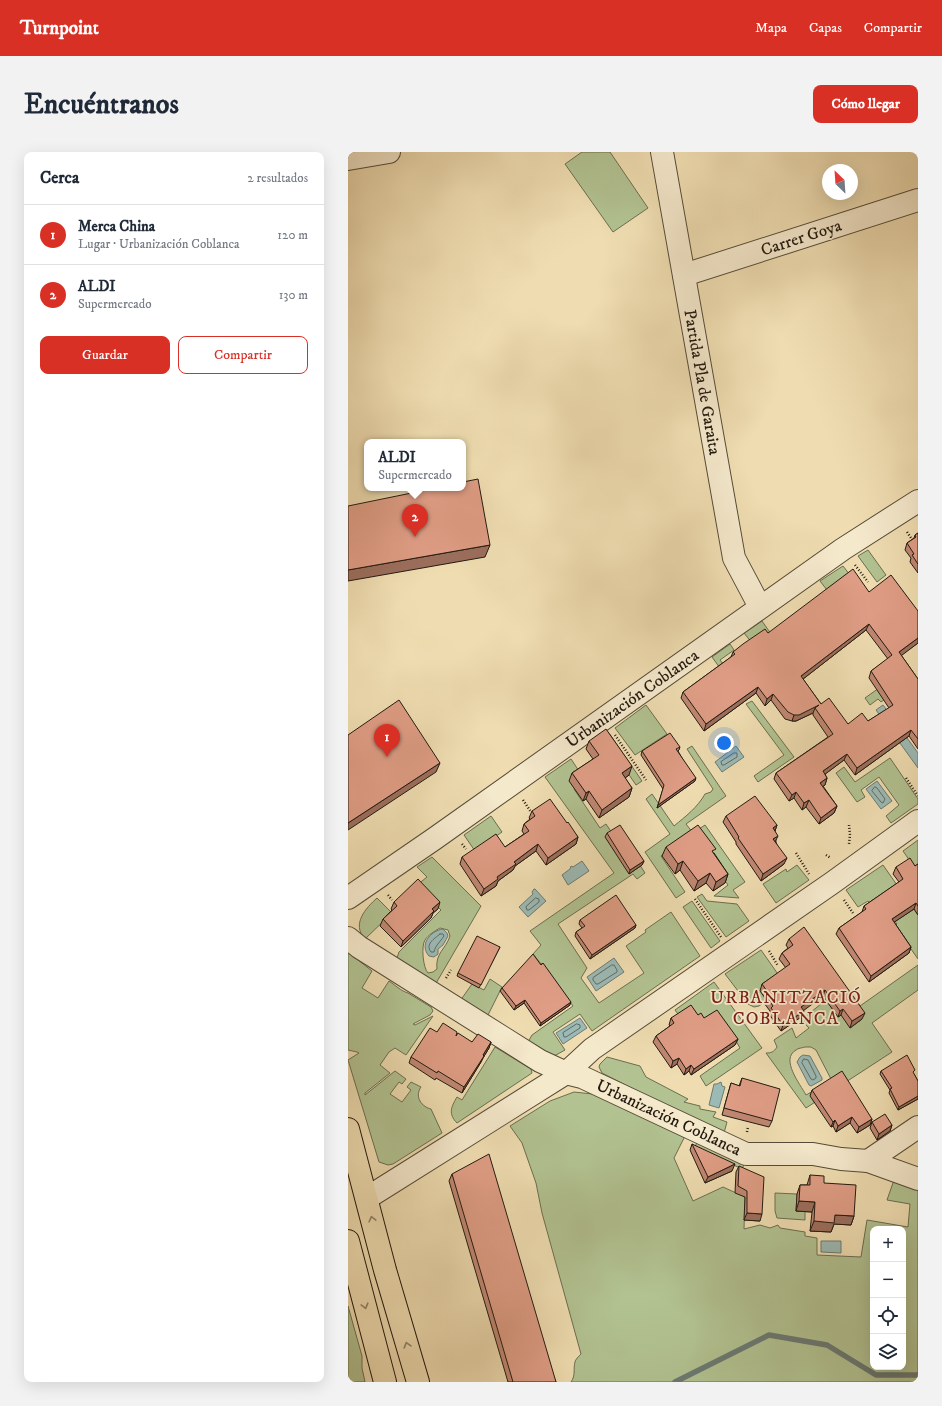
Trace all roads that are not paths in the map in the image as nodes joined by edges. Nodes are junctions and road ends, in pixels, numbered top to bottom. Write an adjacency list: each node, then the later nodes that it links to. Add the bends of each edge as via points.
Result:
1 (389, 152): 3 (street)
2 (662, 152): 5 (street, Partida Pla de Garaita)
3 (348, 159)
4 (918, 200): 5 (street, Carrer Goya)
5 (684, 275): 7 (street, Partida Pla de Garaita, via 734,558)
6 (918, 501): 7 (street, Urbanización Coblanca, via 846,546)
7 (760, 607): 9 (street, Urbanización Coblanca)
8 (918, 821): 11 (street, via 592,1049)
9 (348, 898)
10 (348, 938): 11 (street, Urbanización Coblanca, via 540,1061)
11 (566, 1073): 14 (street, Urbanización Coblanca, via 582,1078 746,1154 813,1154); 16 (street)
12 (918, 1127): 14 (street)
13 (348, 1129): 16 (main road)
14 (868, 1161): 15 (street, Urbanización Coblanca)
15 (918, 1179)
16 (367, 1198): 19 (main road, one-way to 16)
17 (348, 1241): 18 (main road, one-way to 18)
18 (385, 1382)
19 (418, 1382)

